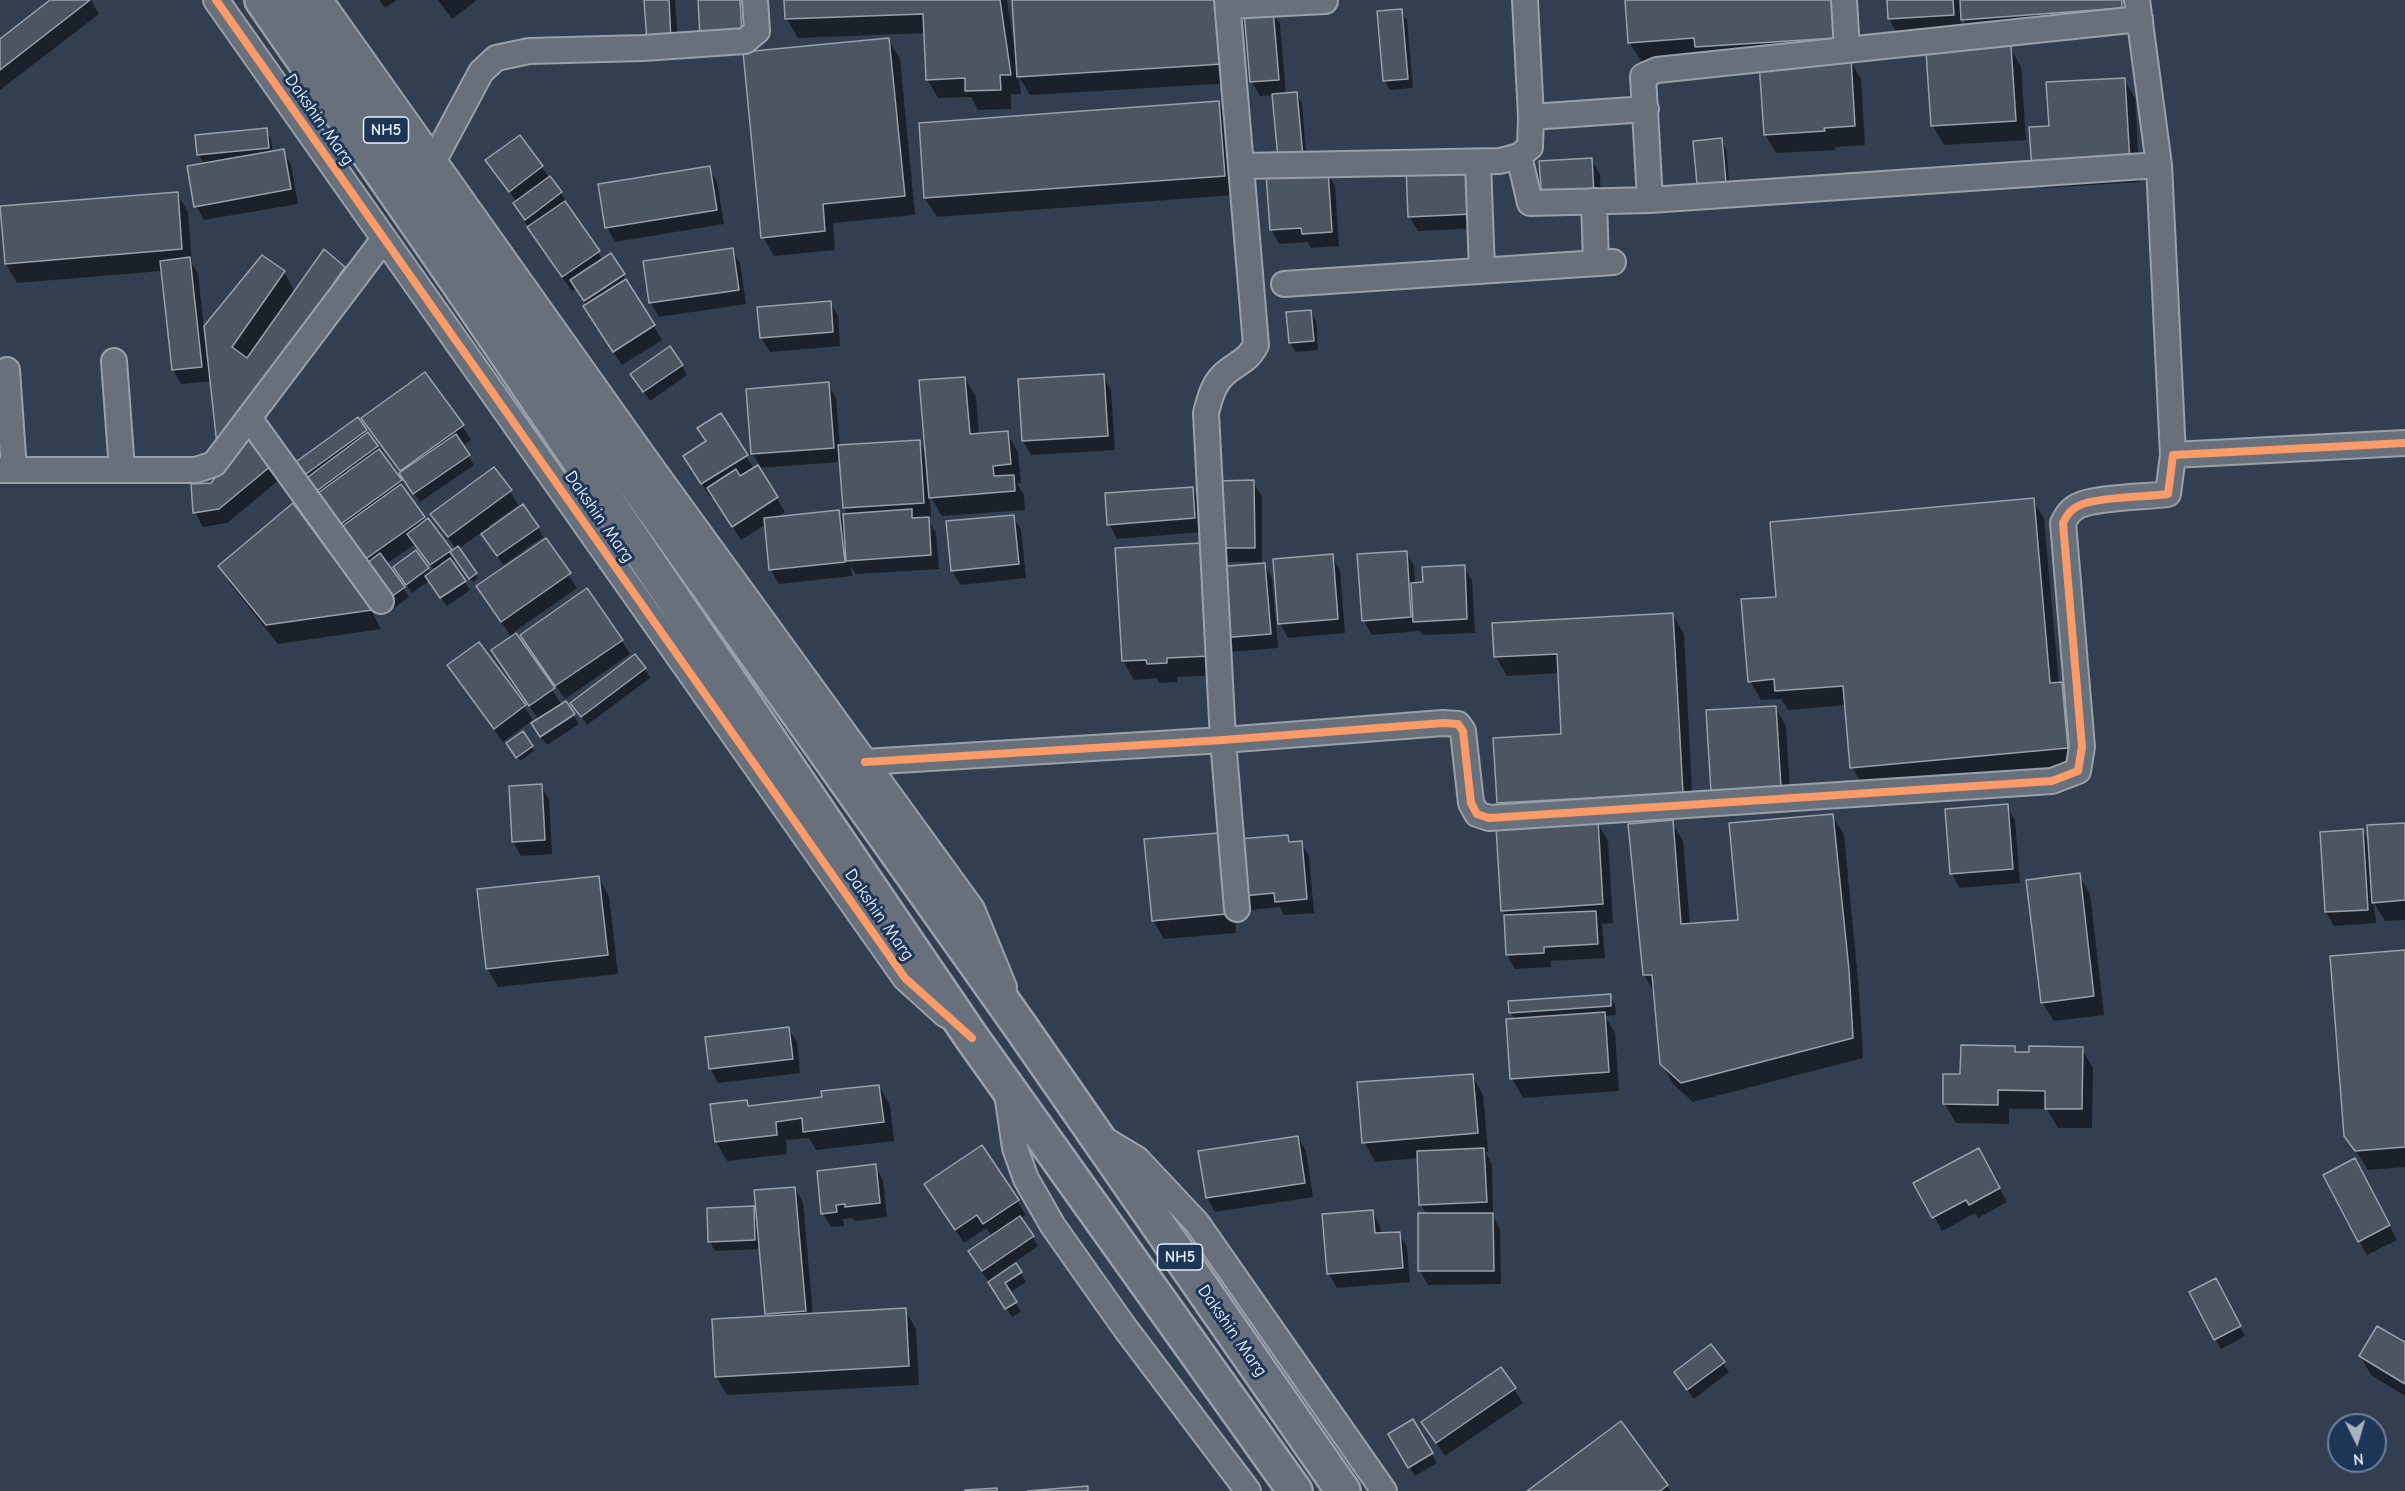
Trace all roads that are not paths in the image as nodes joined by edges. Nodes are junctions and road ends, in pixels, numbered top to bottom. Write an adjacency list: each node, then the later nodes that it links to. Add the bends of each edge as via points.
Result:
1 (216, 0): 11 (street, Dakshin Marg / NH5)
2 (260, 0): 11 (street); 23 (highway, Dakshin Marg / NH5)
3 (296, 0): 23 (highway, Dakshin Marg / NH5)
4 (320, 0): 16 (street, Dakshin Marg / NH5)
5 (755, 0): 16 (street, via 757,31 745,41 529,51 496,58 481,72)
6 (1525, 0): 14 (street)
7 (1844, 0): 12 (street)
8 (1325, 1): 9 (street)
9 (1228, 3): 19 (street)
10 (2139, 10): 12 (street); 18 (street)
11 (231, 22): 22 (street, Dakshin Marg / NH5)
12 (1847, 50): 13 (street, via 1657,70 1643,76)
13 (1646, 109): 14 (street); 20 (street)
14 (1531, 117): 15 (street, via 1530,147)
15 (1519, 156): 17 (street); 21 (street, via 1530,203)
16 (433, 162): 35 (street, Dakshin Marg / NH5)
17 (1478, 162): 19 (street); 24 (street)
18 (2159, 165): 20 (street); 30 (street)
19 (1241, 166): 34 (street, via 1256,345 1250,357 1226,372 1212,390 1206,413)
20 (1650, 200): 21 (street)
21 (1594, 201): 24 (street, via 1605,262)
22 (384, 239): 28 (street); 38 (street, Dakshin Marg / NH5, via 905,978)
23 (467, 271): 37 (highway, Dakshin Marg); 38 (highway, Dakshin Marg)
24 (1482, 271): 25 (street)
25 (1284, 284)
26 (114, 360): 32 (street)
27 (7, 369): 31 (street)
28 (249, 418): 32 (street, via 214,464 196,470); 33 (street)
29 (2405, 443): 30 (street)
30 (2173, 455): 34 (street, via 2168,495 2080,505 2068,513 2063,523 2082,747 2078,771 2052,781 1489,818 1477,814 1471,803 1463,731 1458,724)
31 (7, 470): 32 (street)
32 (123, 470)
33 (381, 601)
34 (1224, 740): 35 (street); 36 (street)
35 (865, 762): 37 (street, Dakshin Marg / NH5, via 972,909)
36 (1238, 909)
37 (1018, 1023): 40 (highway, Dakshin Marg / NH5)
38 (972, 1038): 39 (highway, Dakshin Marg / NH5)
39 (1006, 1084): 41 (street, via 1010,1123 1022,1169 1053,1226); 42 (highway, Dakshin Marg / NH5)
40 (1095, 1133): 43 (highway, Dakshin Marg / NH5); 44 (street, via 1137,1159 1197,1223)
41 (1248, 1491)
42 (1295, 1491)
43 (1343, 1491)
44 (1384, 1491)

